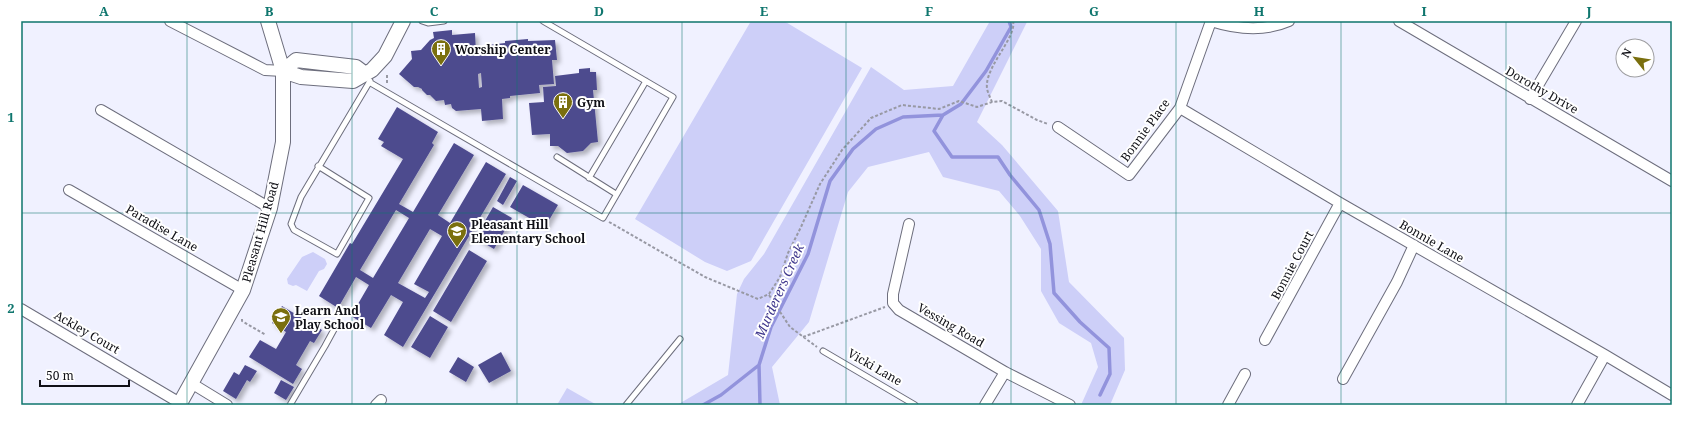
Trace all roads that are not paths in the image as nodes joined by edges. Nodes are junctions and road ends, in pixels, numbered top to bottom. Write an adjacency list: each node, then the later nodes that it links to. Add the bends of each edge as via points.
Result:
1 (170, 21): 11 (street, via 264,70)
2 (268, 21): 11 (street, Pleasant Hill Road)
3 (403, 21): 12 (street, via 385,56)
4 (422, 21): 5 (lane)
5 (444, 21)
6 (543, 21): 13 (lane)
7 (1211, 21): 8 (street, via 1233,27 1261,28); 15 (street, Bonnie Place)
8 (1289, 21)
9 (1398, 21): 14 (street, Dorothy Drive)
10 (1576, 21): 14 (street)
11 (282, 70): 12 (street, via 296,60 356,67); 25 (street, Pleasant Hill Road, via 283,142)
12 (369, 75): 19 (lane); 23 (lane, via 603,218)
13 (646, 81): 20 (lane); 23 (lane, via 673,97)
14 (1530, 98): 21 (street, Dorothy Drive)
15 (1180, 108): 17 (street, Bonnie Place, via 1129,175); 24 (street, Bonnie Lane)
16 (101, 110): 25 (street)
17 (1058, 127)
18 (557, 158): 20 (lane)
19 (318, 166): 19 (lane, via 301,197 292,224 294,230 337,254 369,198)
20 (590, 178): 23 (lane)
21 (1672, 181)
22 (69, 190): 28 (street, Paradise Lane)
23 (616, 194)
24 (1340, 203): 27 (street, Bonnie Lane); 32 (street, Bonnie Court)
25 (270, 208): 28 (street, Pleasant Hill Road)
26 (909, 224): 35 (street, Vessing Road, via 892,294 893,304 899,310)
27 (1414, 246): 34 (street, Bonnie Lane); 37 (street)
28 (243, 290): 38 (street, Pleasant Hill Road)
29 (21, 309): 40 (street, Ackley Court)
30 (337, 324): 42 (lane)
31 (680, 339): 43 (lane)
32 (1265, 340)
33 (823, 351): 44 (lane, Vicki Lane)
34 (1605, 355): 39 (street, Bonnie Lane); 48 (street)
35 (1006, 372): 45 (street); 46 (street, Vessing Road)
36 (1245, 374): 47 (street)
37 (1343, 379)
38 (191, 383): 40 (street, Pleasant Hill Road); 41 (street)
39 (1672, 395)
40 (180, 404)
41 (227, 405)
42 (290, 405)
43 (626, 405)
44 (915, 405)
45 (985, 405)
46 (1070, 405)
47 (1228, 405)
48 (1577, 405)

